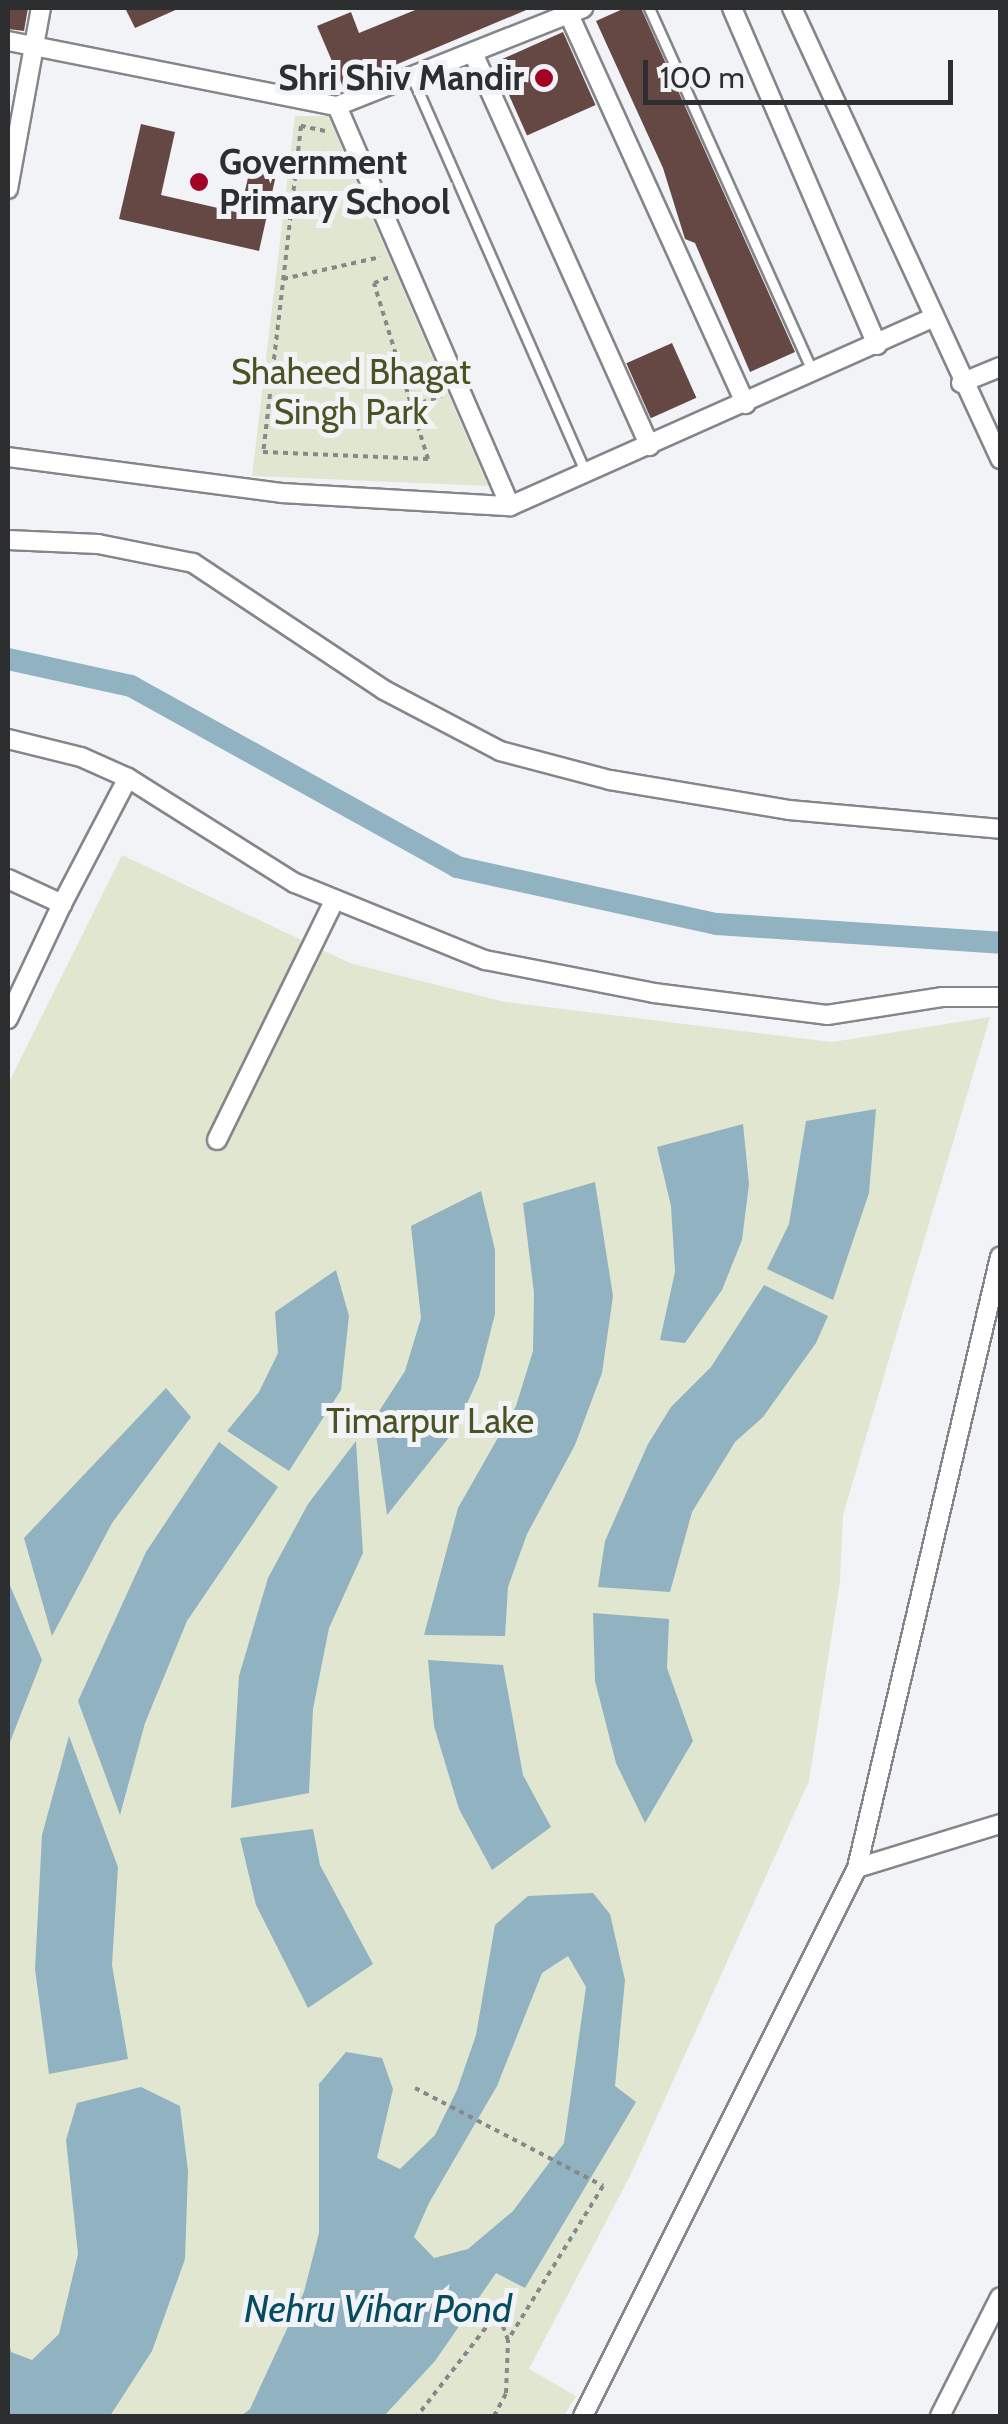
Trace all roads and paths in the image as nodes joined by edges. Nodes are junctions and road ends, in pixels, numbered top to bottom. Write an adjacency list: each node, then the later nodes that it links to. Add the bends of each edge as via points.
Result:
1 (41, 8): 7 (street)
2 (649, 8): 21 (lane)
3 (732, 8): 19 (street)
4 (792, 8): 18 (street)
5 (573, 10): 8 (street); 24 (street)
6 (8, 41): 7 (street)
7 (34, 45): 10 (street); 12 (street)
8 (472, 53): 9 (street); 26 (street)
9 (412, 77): 10 (street); 29 (lane)
10 (337, 106): 15 (street)
11 (331, 144): 17 (path, via 324,128 301,126)
12 (8, 190)
13 (374, 241): 14 (path)
14 (380, 258): 16 (path); 17 (path)
15 (409, 271): 16 (path); 23 (street)
16 (390, 278): 25 (path, via 374,283)
17 (284, 279): 25 (path, via 264,452 428,459)
18 (934, 316): 19 (street); 22 (street)
19 (876, 345): 21 (street)
20 (1000, 367): 22 (street)
21 (814, 373): 24 (street)
22 (961, 383): 28 (street)
23 (460, 390): 25 (path); 30 (street)
24 (746, 404): 26 (street)
25 (412, 406)
26 (650, 446): 29 (street)
27 (8, 457): 30 (street, via 282,493)
28 (1000, 459)
29 (587, 474): 30 (street)
30 (510, 506)
31 (8, 540): 34 (street, via 98,544 193,563 384,690 500,752 610,780 789,810)
32 (8, 739): 33 (street, via 81,757)
33 (128, 778): 36 (street); 37 (street)
34 (1000, 828)
35 (8, 879): 37 (street)
36 (334, 901): 38 (street, via 485,960 752,1007 827,1015 942,997); 40 (street)
37 (62, 904): 39 (street)
38 (1000, 996)
39 (8, 1018)
40 (217, 1140)
41 (1000, 1258): 43 (street)
42 (1000, 1824): 43 (street)
43 (856, 1868): 49 (street)
44 (414, 2088): 46 (path, via 604,2186)
45 (1000, 2297): 50 (street)
46 (508, 2340): 47 (path, via 498,2312); 48 (path, via 506,2393)
47 (417, 2416)
48 (494, 2416)
49 (583, 2416)
50 (940, 2416)

